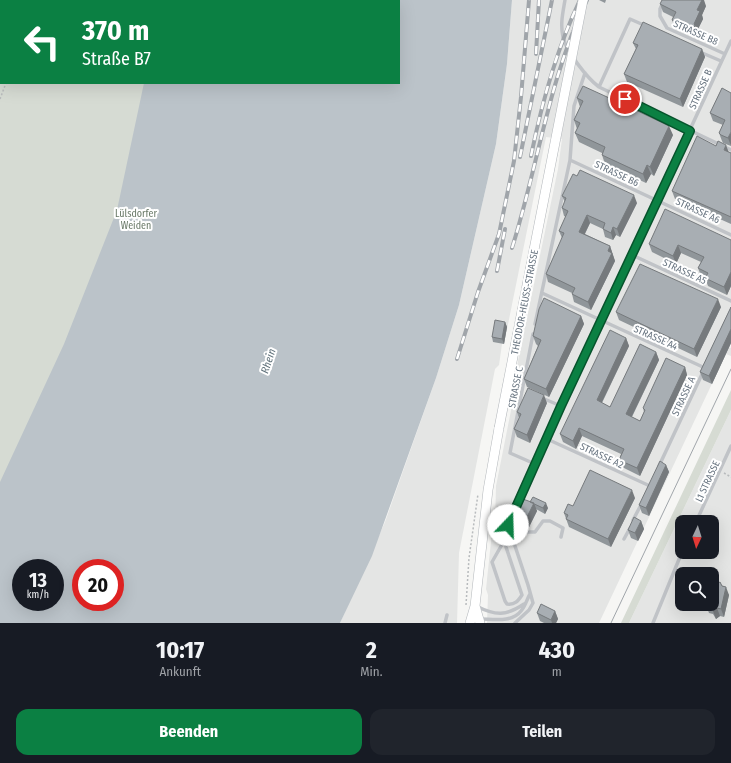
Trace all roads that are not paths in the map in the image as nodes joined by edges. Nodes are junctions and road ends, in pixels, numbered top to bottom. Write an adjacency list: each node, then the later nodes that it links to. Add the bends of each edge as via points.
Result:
1 (564, 0): 10 (lane, via 561,29 563,39)
2 (583, 0): 43 (main road, THEODOR-HEUSS-STRASSE, bridge, via 499,428 488,490)
3 (664, 0): 7 (lane, STRASSE B8, via 660,16 667,28)
4 (651, 29): 11 (lane, via 630,19)
5 (731, 41): 7 (lane, STRASSE B)
6 (693, 48): 9 (lane)
7 (725, 52): 8 (lane, STRASSE B8); 9 (lane, STRASSE B)
8 (731, 53)
9 (721, 62): 12 (lane, STRASSE B)
10 (585, 73): 11 (lane); 14 (lane, STRASSE C, via 574,106)
11 (599, 87): 12 (lane)
12 (690, 131): 13 (lane); 15 (lane, STRASSE B)
13 (731, 150)
14 (570, 160): 15 (lane, STRASSE B6); 18 (lane, STRASSE C)
15 (658, 201): 16 (lane, STRASSE A6); 17 (lane, STRASSE B)
16 (731, 235)
17 (632, 255): 19 (lane, STRASSE A5); 20 (lane, STRASSE B)
18 (542, 293): 20 (lane, STRASSE A4); 23 (lane, STRASSE C)
19 (731, 301)
20 (601, 320): 22 (lane, STRASSE A4); 26 (lane, STRASSE B)
21 (709, 361): 22 (lane, STRASSE A)
22 (705, 368): 30 (lane, STRASSE A)
23 (522, 388): 24 (lane); 29 (lane, STRASSE C, via 510,452)
24 (529, 391)
25 (535, 394): 26 (lane)
26 (561, 406): 27 (lane, STRASSE B)
27 (547, 438): 29 (lane, STRASSE B); 32 (lane, STRASSE A2)
28 (731, 446): 35 (lane, L1 STRASSE)
29 (535, 464): 36 (lane, STRASSE B, via 508,525)
30 (656, 472)
31 (653, 479): 32 (lane)
32 (650, 486): 33 (lane)
33 (647, 493)
34 (644, 499): 38 (lane)
35 (699, 515)
36 (511, 534): 37 (lane, via 535,532 543,522 550,521 563,528); 39 (lane); 41 (lane)
37 (561, 537)
38 (624, 539)
39 (504, 541): 39 (lane, via 522,595 512,604 505,601 492,562)
40 (679, 559): 48 (lane)
41 (530, 594): 42 (lane); 47 (lane, via 532,603 529,610)
42 (525, 603): 43 (lane, via 513,611 502,614); 45 (lane, via 521,612 503,620)
43 (475, 606): 45 (main road, THEODOR-HEUSS-STRASSE)
44 (447, 615): 46 (lane)
45 (475, 621)
46 (445, 623)
47 (515, 623)
48 (653, 623)

